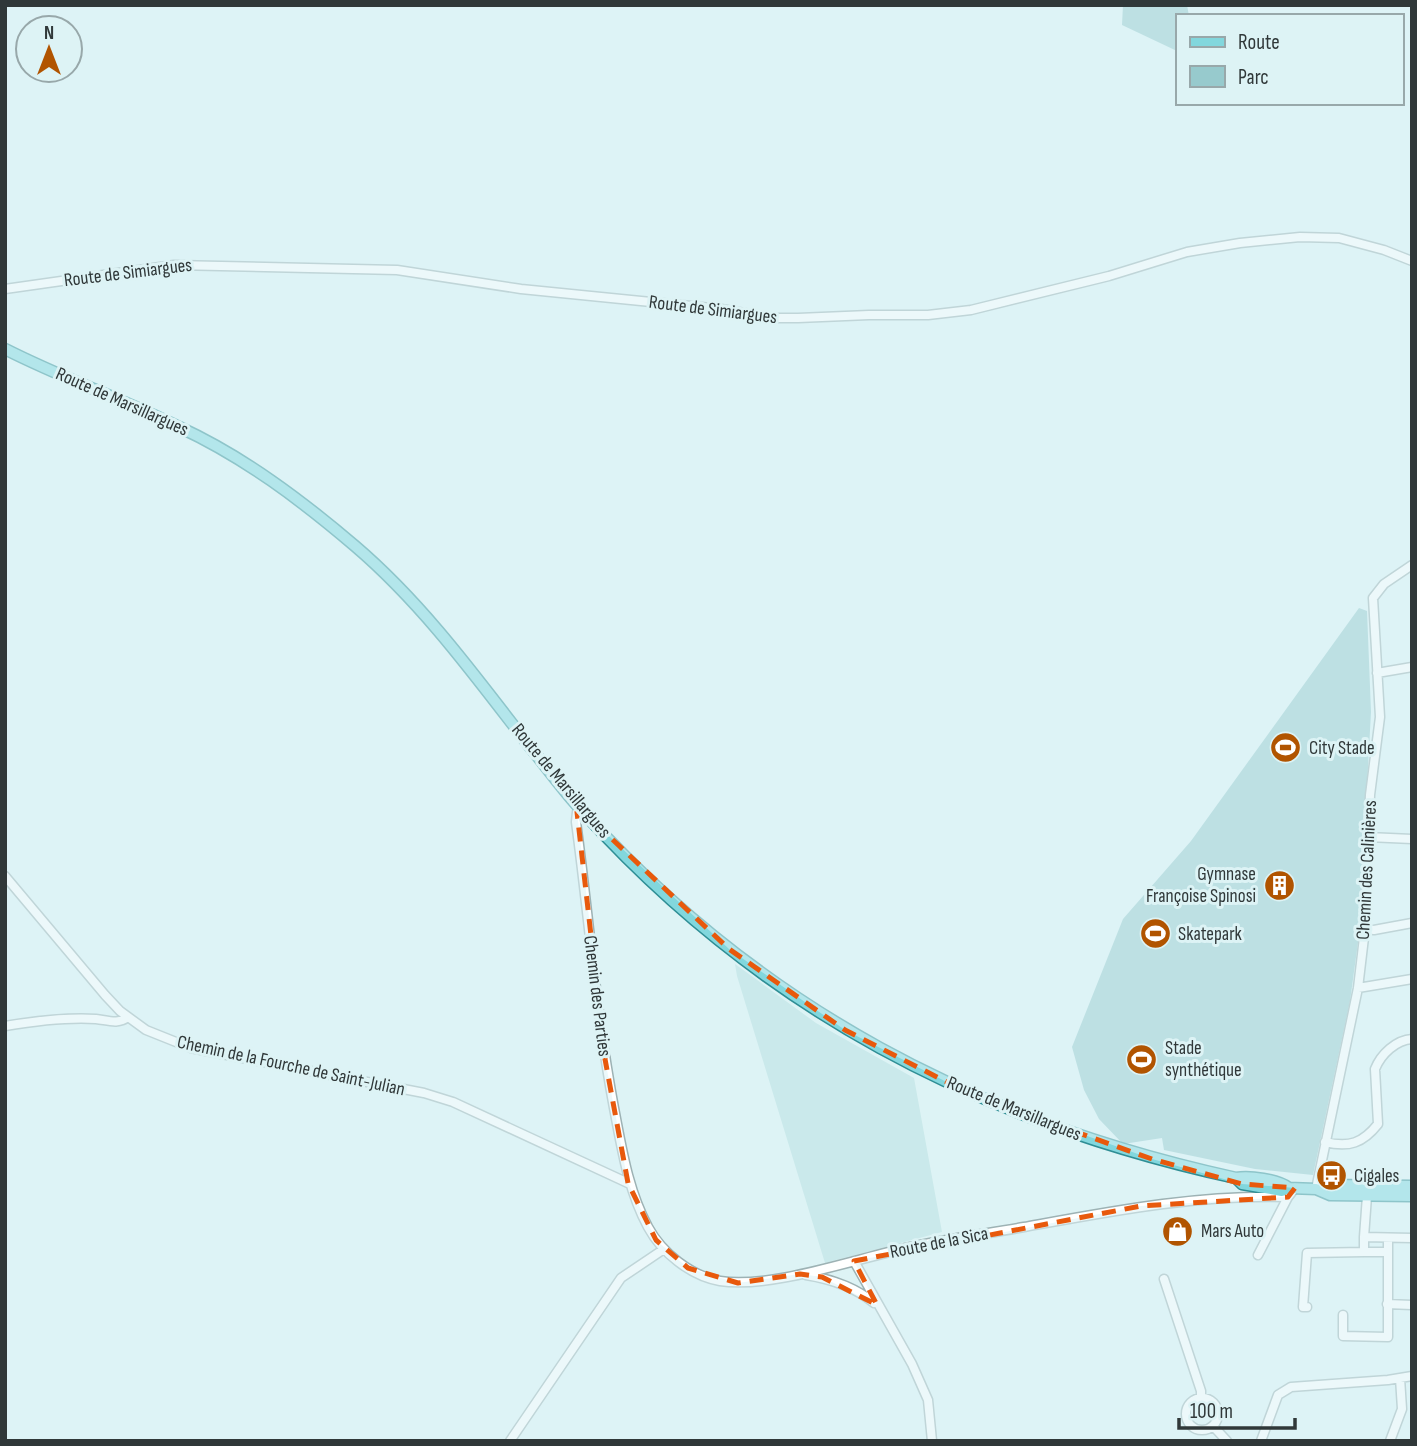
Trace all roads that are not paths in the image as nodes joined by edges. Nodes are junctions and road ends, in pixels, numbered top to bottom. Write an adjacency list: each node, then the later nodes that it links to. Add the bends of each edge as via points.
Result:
1 (1412, 261): 2 (street, Route de Simiargues, via 1339,238 1300,237 1167,257 971,310 785,318 527,290 397,270 186,265)
2 (5, 289)
3 (5, 349): 7 (main road, Route de Marsillargues, via 212,443 327,522 406,594)
4 (1412, 565): 6 (street, Chemin des Calinières, via 1384,584 1373,598)
5 (1412, 667): 6 (street)
6 (1377, 673): 8 (street, Chemin des Calinières, via 1380,717)
7 (579, 808): 19 (street, Chemin des Parties, via 576,822 604,1059); 22 (main road, Route de Marsillargues, via 720,941 845,1030 972,1095 1035,1121 1152,1159 1236,1178 1242,1184)
8 (1368, 837): 9 (street); 12 (street, Chemin des Calinières)
9 (1412, 839)
10 (5, 876): 15 (street, Chemin de la Fourche de Saint-Julian)
11 (1412, 923): 12 (street)
12 (1365, 929): 14 (street, Chemin des Calinières)
13 (1412, 979): 14 (street)
14 (1358, 988): 18 (street, Chemin des Calinières)
15 (128, 1017): 16 (street, via 116,1022 56,1019); 19 (street, Chemin de la Fourche de Saint-Julian, via 146,1030 191,1048 398,1087 453,1102)
16 (5, 1026)
17 (1409, 1039): 18 (street, via 1398,1042 1375,1069 1378,1124 1360,1142)
18 (1325, 1142): 21 (street, Chemin des Calinières)
19 (628, 1184): 28 (street, Route de la Sica, via 648,1228)
20 (1412, 1186): 23 (main road)
21 (1318, 1189): 22 (main road, Route de Marsillargues); 23 (main road, Route de Marsillargues, via 1329,1185)
22 (1291, 1191): 31 (street); 32 (street, Route de la Sica, via 1142,1206)
23 (1368, 1191): 24 (main road); 25 (street)
24 (1412, 1196)
25 (1364, 1237): 26 (street); 29 (street)
26 (1388, 1238): 27 (street); 30 (street)
27 (1412, 1238)
28 (664, 1249): 33 (street, Route de la Sica, via 688,1268 721,1281); 44 (street, via 621,1278)
29 (1364, 1251): 30 (street); 38 (street, via 1307,1253 1303,1307)
30 (1388, 1252): 35 (street)
31 (1258, 1255)
32 (854, 1261): 33 (street, Route de la Sica); 36 (street)
33 (800, 1274): 36 (street, via 862,1292)
34 (1164, 1279): 42 (street)
35 (1387, 1304): 37 (street); 39 (street, via 1388,1337 1343,1336)
36 (877, 1305): 45 (street, via 928,1400)
37 (1412, 1305)
38 (1307, 1307)
39 (1343, 1315)
40 (1412, 1376): 41 (street)
41 (1400, 1378): 47 (street, via 1282,1391); 48 (street, via 1402,1409)
42 (1201, 1398): 43 (street, via 1216,1405 1218,1416); 43 (street, via 1191,1402 1186,1418 1199,1430)
43 (1213, 1426): 46 (street)
44 (510, 1441)
45 (932, 1441)
46 (1227, 1441)
47 (1261, 1441)
48 (1390, 1441)

